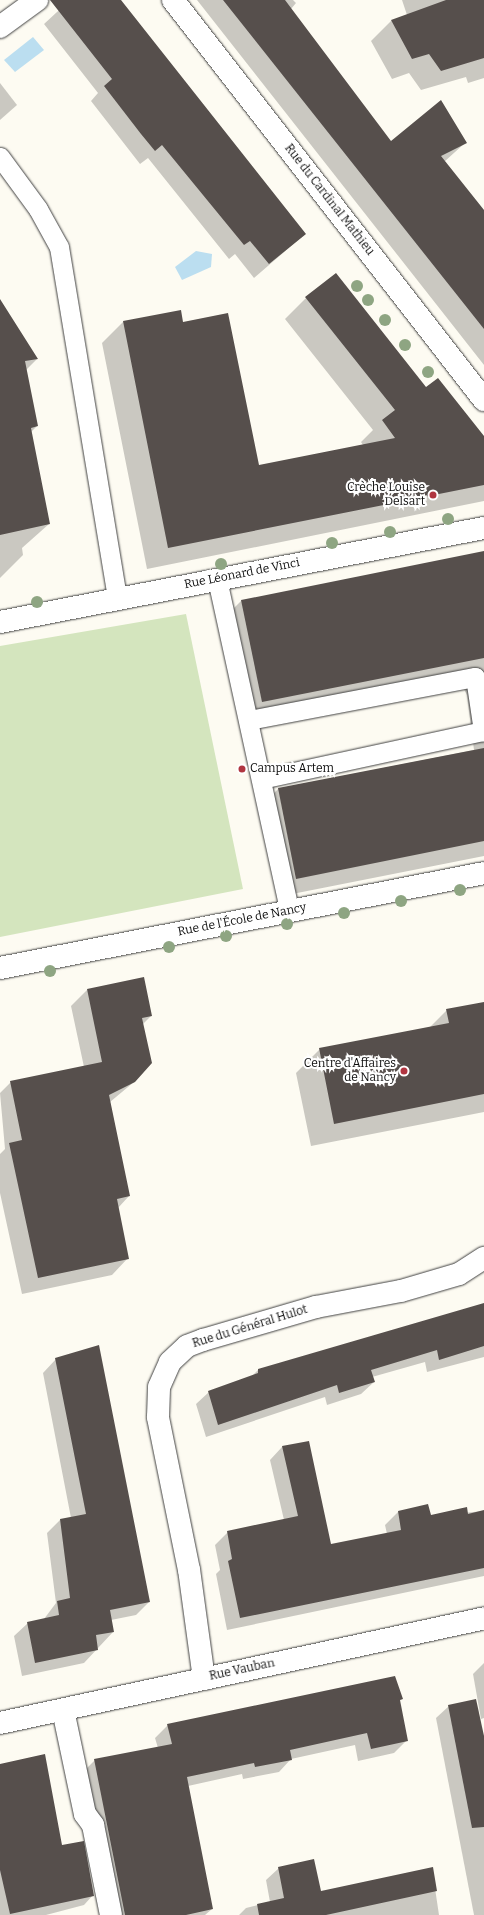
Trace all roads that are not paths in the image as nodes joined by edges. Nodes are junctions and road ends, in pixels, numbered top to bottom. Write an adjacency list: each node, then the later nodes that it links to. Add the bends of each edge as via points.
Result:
1 (37, 0): 3 (street)
2 (173, 0): 5 (street, Rue du Cardinal Mathieu)
3 (0, 27)
4 (0, 157): 8 (lane, via 38,209 59,247)
5 (484, 400)
6 (484, 528): 7 (street, Rue Léonard de Vinci)
7 (218, 579): 8 (street, Rue Léonard de Vinci); 10 (lane)
8 (117, 598): 9 (street, Rue Léonard de Vinci)
9 (0, 622)
10 (249, 720): 11 (lane); 11 (lane, via 475,678 483,731)
11 (261, 779): 13 (lane)
12 (484, 873): 13 (street, Rue de l'École de Nancy)
13 (289, 910): 14 (street, Rue de l'École de Nancy)
14 (0, 968)
15 (484, 1258): 17 (street, Rue du Général Hulot, via 459,1274 401,1291 316,1307 203,1340 188,1346 170,1362 159,1387 158,1416 189,1570)
16 (484, 1618): 17 (street, Rue Vauban)
17 (204, 1679): 18 (street, Rue Vauban)
18 (63, 1710): 19 (street, Rue Vauban); 20 (street, via 85,1814 93,1825)
19 (0, 1722)
20 (111, 1915)

